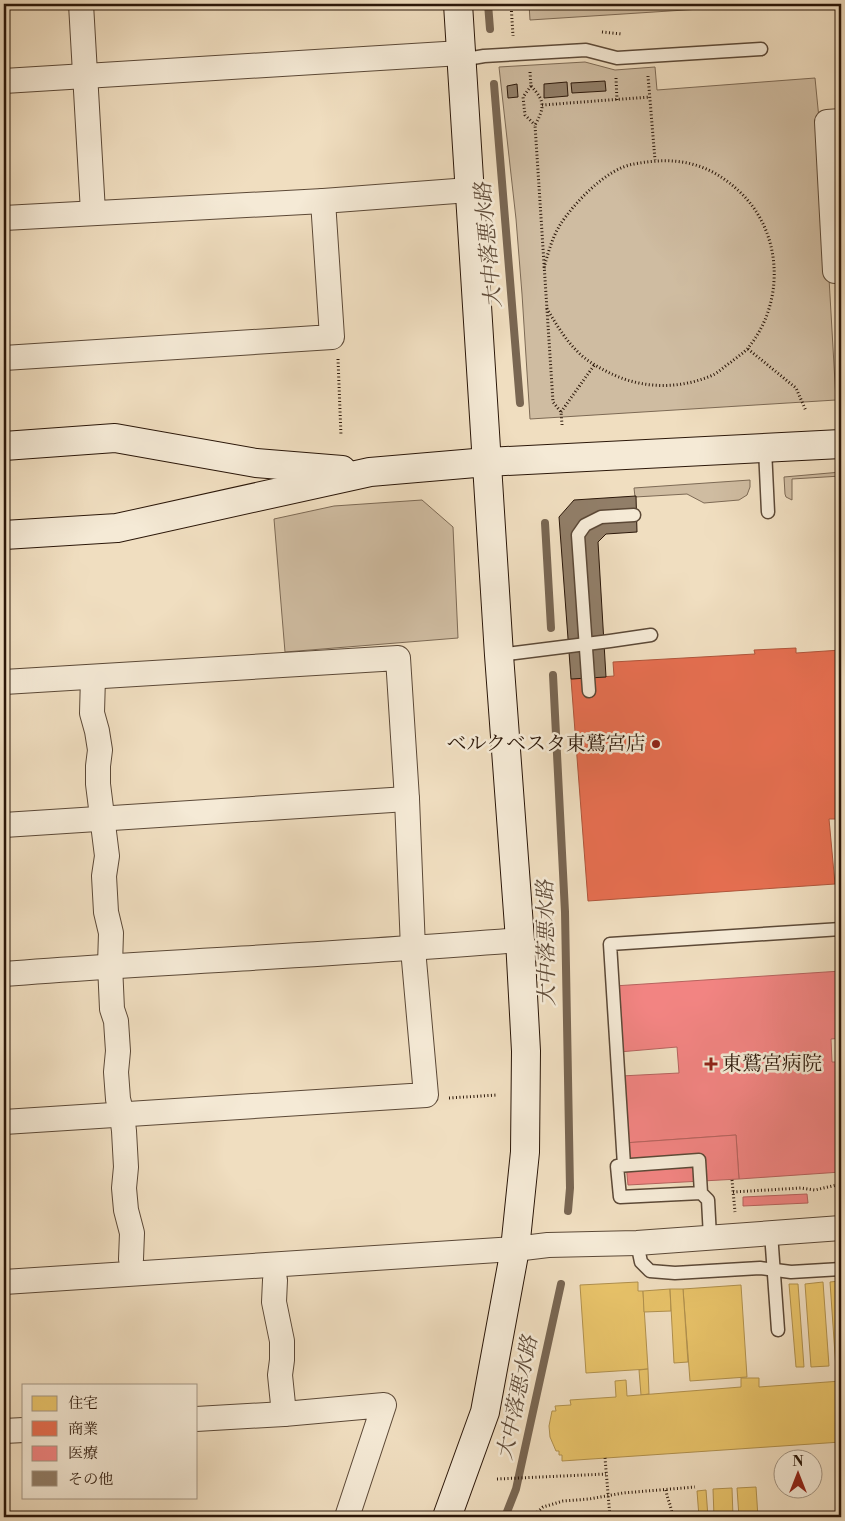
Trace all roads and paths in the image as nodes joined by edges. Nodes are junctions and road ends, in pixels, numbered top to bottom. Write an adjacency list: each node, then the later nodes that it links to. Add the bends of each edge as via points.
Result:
1 (81, 4): 10 (street)
2 (458, 4): 6 (street)
3 (511, 4): 4 (path)
4 (513, 37)
5 (761, 49): 7 (lane)
6 (461, 56): 7 (lane, via 586,50 618,58); 10 (street); 19 (street)
7 (647, 56): 13 (path)
8 (522, 73): 12 (path, via 530,72)
9 (616, 74): 14 (path)
10 (85, 76): 11 (street); 21 (street)
11 (4, 81)
12 (531, 86): 15 (path, via 541,96); 17 (path, via 523,97 525,115)
13 (650, 97): 14 (path); 18 (path)
14 (617, 100): 15 (path)
15 (542, 105): 17 (path, via 542,112)
16 (841, 122): 24 (street, via 827,122 835,271)
17 (534, 125): 23 (path)
18 (654, 160): 23 (path, via 628,165 606,176 587,193 559,226); 27 (path, via 671,160 710,170 729,181 757,212 774,256 775,281 771,306)
19 (469, 190): 20 (street); 37 (street)
20 (323, 201): 21 (street); 26 (street)
21 (93, 212): 22 (street)
22 (4, 218)
23 (544, 268): 25 (path)
24 (841, 271)
25 (546, 307): 29 (path, via 577,351); 31 (path, via 553,402)
26 (332, 338): 28 (street); 33 (path, via 338,352)
27 (748, 349): 29 (path, via 714,374 668,386 624,380); 30 (path, via 796,388)
28 (4, 358)
29 (595, 364): 31 (path)
30 (806, 411)
31 (561, 412): 32 (path)
32 (562, 425)
33 (341, 436)
34 (841, 444): 36 (street)
35 (4, 446): 38 (street, via 116,438 256,463)
36 (766, 449): 37 (street); 39 (lane)
37 (487, 462): 38 (street); 43 (street)
38 (370, 472): 41 (street, via 116,528)
39 (768, 512)
40 (634, 515): 46 (lane, via 601,517 585,524 578,535)
41 (4, 535)
42 (651, 635): 43 (lane)
43 (498, 655): 51 (street)
44 (93, 677): 45 (street); 47 (street, via 398,658); 48 (street, via 92,713 100,750 98,784)
45 (4, 682)
46 (589, 691)
47 (407, 799): 48 (street); 52 (street)
48 (102, 818): 49 (street); 53 (street, via 107,856 104,876 111,933)
49 (4, 825)
50 (841, 929): 59 (lane, via 610,944)
51 (520, 940): 52 (street); 69 (street, via 526,1051 525,1152)
52 (413, 949): 53 (street); 55 (street)
53 (110, 966): 54 (street); 57 (street, via 118,1051 118,1099)
54 (4, 974)
55 (426, 1095): 56 (path, via 444,1098); 57 (street)
56 (498, 1095)
57 (122, 1115): 58 (street); 70 (street, via 126,1167 124,1188 132,1233)
58 (4, 1122)
59 (624, 1165): 63 (lane, via 699,1160); 63 (lane, via 618,1166 620,1196)
60 (732, 1180): 62 (path)
61 (841, 1184): 62 (path, via 815,1190)
62 (733, 1192): 64 (path)
63 (701, 1193): 67 (lane, via 708,1200)
64 (736, 1220)
65 (841, 1228): 66 (street)
66 (771, 1233): 67 (street); 72 (lane)
67 (710, 1238): 68 (street)
68 (637, 1243): 69 (street); 72 (lane, via 640,1262 650,1271)
69 (515, 1249): 74 (street); 87 (street, via 484,1412)
70 (131, 1259)
71 (841, 1269): 72 (lane)
72 (774, 1270): 75 (lane)
73 (275, 1280): 76 (street, via 274,1302 282,1341 280,1375)
74 (4, 1282)
75 (778, 1330)
76 (284, 1414): 77 (street); 86 (street, via 384,1405)
77 (198, 1419)
78 (22, 1430): 79 (street)
79 (4, 1431)
80 (605, 1458): 81 (path)
81 (606, 1474): 82 (path); 85 (path)
82 (498, 1479)
83 (695, 1487): 84 (path)
84 (666, 1490): 85 (path); 90 (path)
85 (608, 1496): 88 (path, via 563,1501 543,1507); 89 (path)
86 (348, 1517)
87 (447, 1517)
88 (532, 1517)
89 (610, 1517)
90 (673, 1517)

